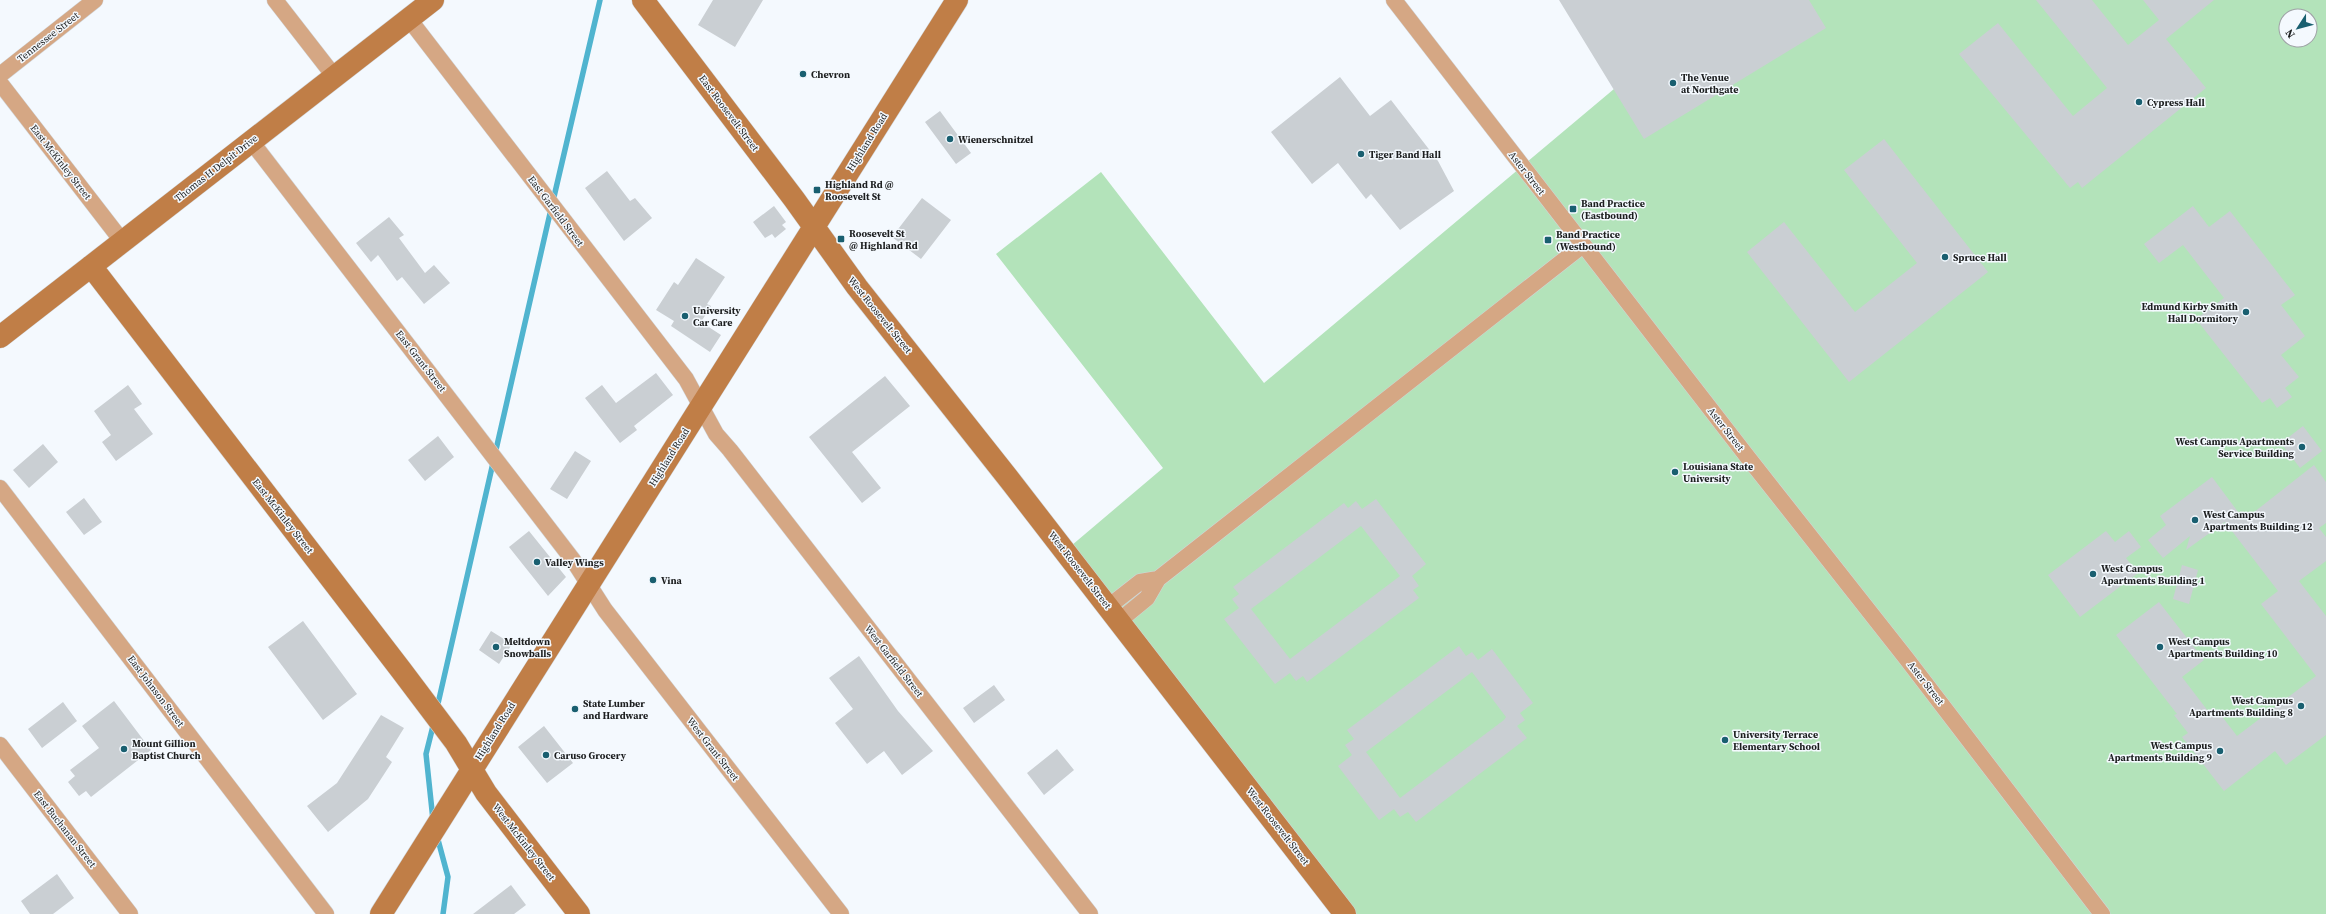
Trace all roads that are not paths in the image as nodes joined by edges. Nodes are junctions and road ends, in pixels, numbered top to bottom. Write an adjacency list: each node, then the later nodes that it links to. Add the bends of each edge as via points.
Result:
1 (95, 0): 8 (street, Tennessee Street)
2 (274, 0): 9 (street)
3 (433, 0): 7 (street, Thomas H Delpit Drive)
4 (643, 0): 12 (street, East Roosevelt Street)
5 (957, 0): 12 (street, Highland Road)
6 (1394, 0): 14 (street, Aster Street)
7 (409, 19): 9 (street, Thomas H Delpit Drive); 17 (street, East Garfield Street, via 686,379)
8 (0, 75)
9 (334, 76): 11 (street, Thomas H Delpit Drive)
10 (0, 83): 13 (street, East McKinley Street)
11 (251, 141): 13 (street, Thomas H Delpit Drive); 19 (street, East Grant Street, via 516,484)
12 (814, 226): 17 (street, Highland Road); 20 (street, West Roosevelt Street, via 858,287)
13 (122, 241): 15 (street, Thomas H Delpit Drive)
14 (1583, 245): 20 (street, via 1158,579 1140,582); 30 (street, Aster Street)
15 (91, 266): 16 (street, Thomas H Delpit Drive); 22 (street, East McKinley Street, via 419,693)
16 (0, 337)
17 (701, 406): 19 (street, Highland Road); 28 (street, West Garfield Street, via 716,434)
18 (0, 488): 24 (street, East Johnson Street)
19 (588, 582): 22 (street, Highland Road); 27 (street, West Grant Street, via 605,610)
20 (1114, 614): 29 (street, West Roosevelt Street)
21 (0, 745): 23 (street, East Buchanan Street)
22 (472, 769): 25 (street, Highland Road); 26 (street, West McKinley Street, via 486,793)
23 (130, 914)
24 (326, 914)
25 (380, 914)
26 (579, 914)
27 (841, 914)
28 (1090, 914)
29 (1345, 914)
30 (2102, 914)

